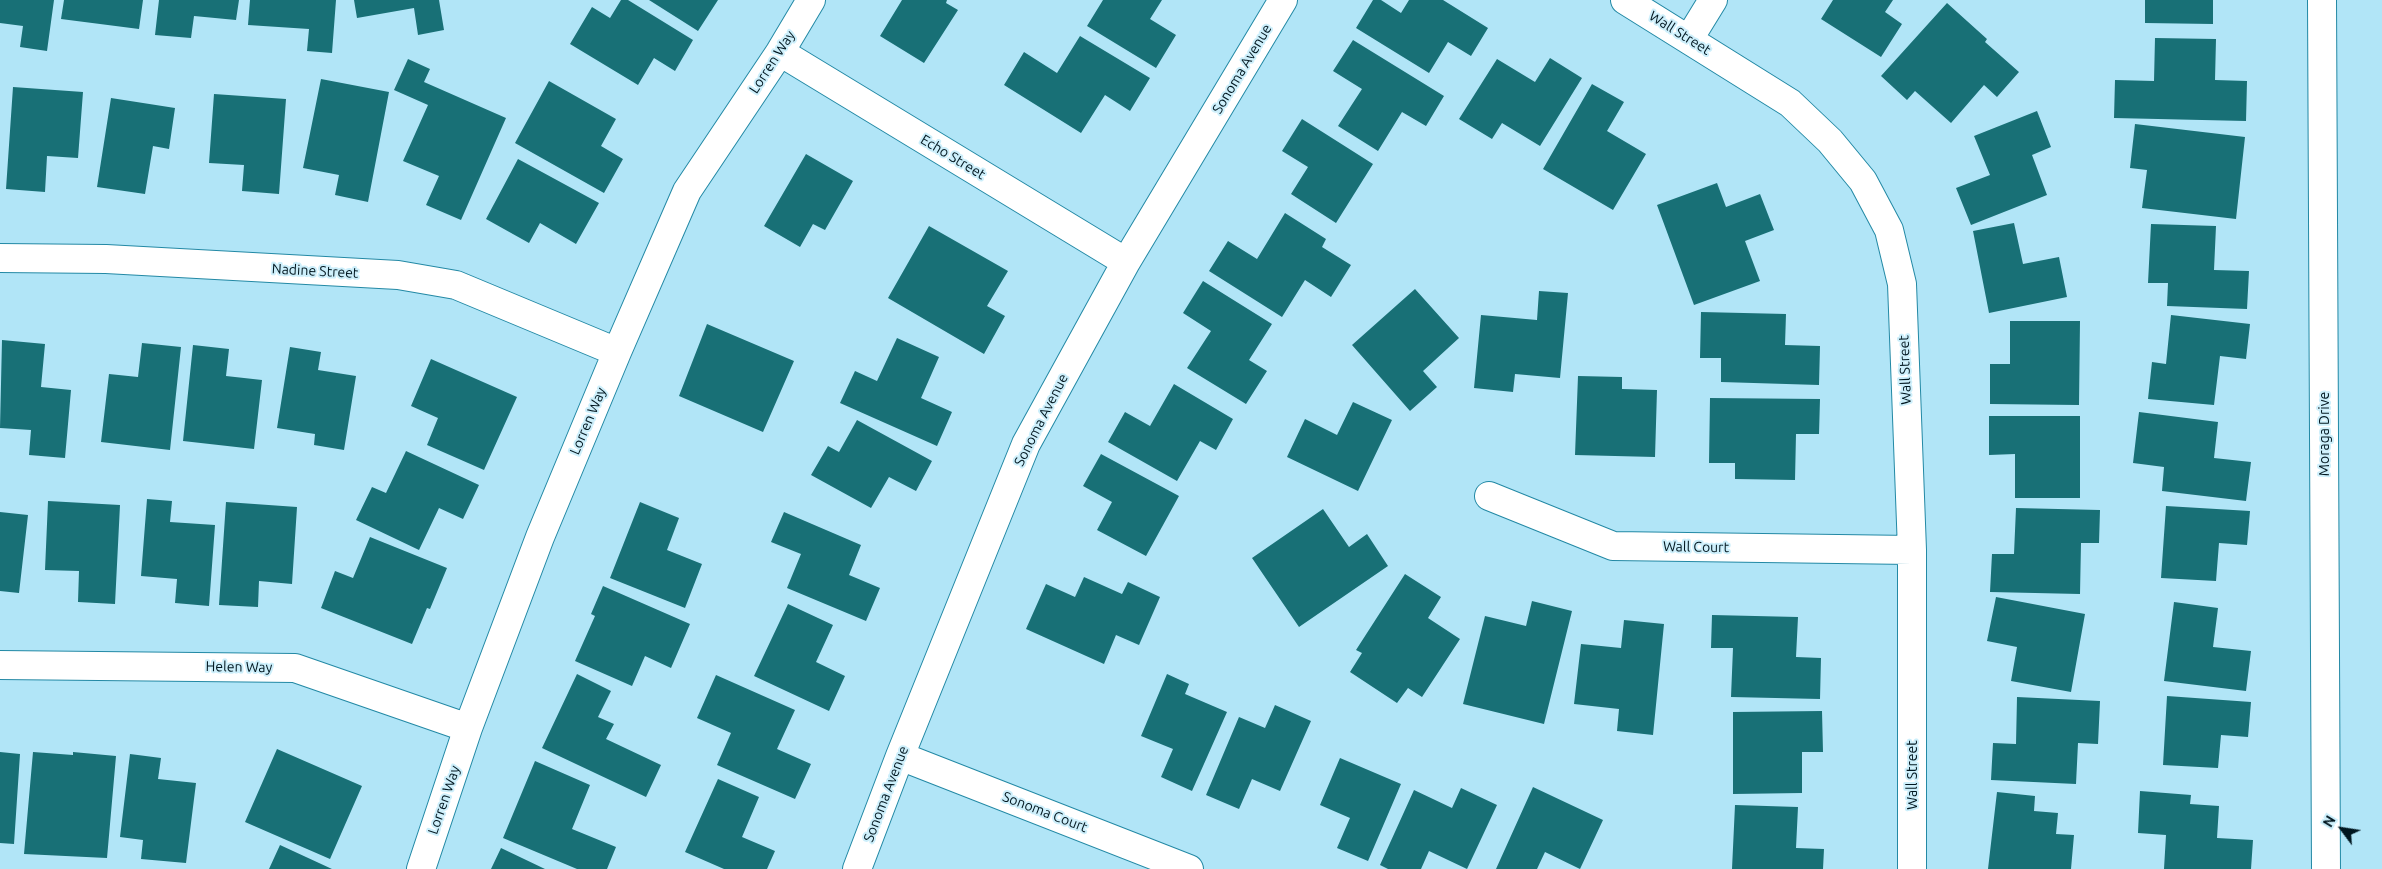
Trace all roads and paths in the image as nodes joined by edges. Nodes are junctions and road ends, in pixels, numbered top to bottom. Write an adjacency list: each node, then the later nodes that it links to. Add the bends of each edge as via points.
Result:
1 (811, 0): 7 (street, Lorren Way)
2 (1283, 0): 9 (street, Sonoma Avenue)
3 (1626, 0): 6 (street, Wall Street)
4 (1713, 0): 6 (street)
5 (2322, 0): 20 (street, Moraga Drive)
6 (1689, 39): 12 (street, Wall Street, via 1790,103 1830,140 1863,181 1889,230 1902,284)
7 (780, 52): 9 (street, Echo Street); 10 (street, Lorren Way, via 687,192)
8 (0, 258): 10 (street, Nadine Street, via 106,260 398,275 456,285)
9 (1126, 262): 15 (street, Sonoma Avenue, via 1026,444)
10 (617, 352): 14 (street, Lorren Way, via 540,537)
11 (1489, 496): 12 (street, Wall Court, via 1613,546)
12 (1912, 550): 19 (street, Wall Street)
13 (0, 665): 14 (street, Helen Way, via 295,668)
14 (468, 728): 16 (street, Lorren Way)
15 (900, 756): 17 (street, Sonoma Avenue); 18 (street, Sonoma Court)
16 (421, 869)
17 (857, 869)
18 (1189, 869)
19 (1912, 869)
20 (2326, 869)

